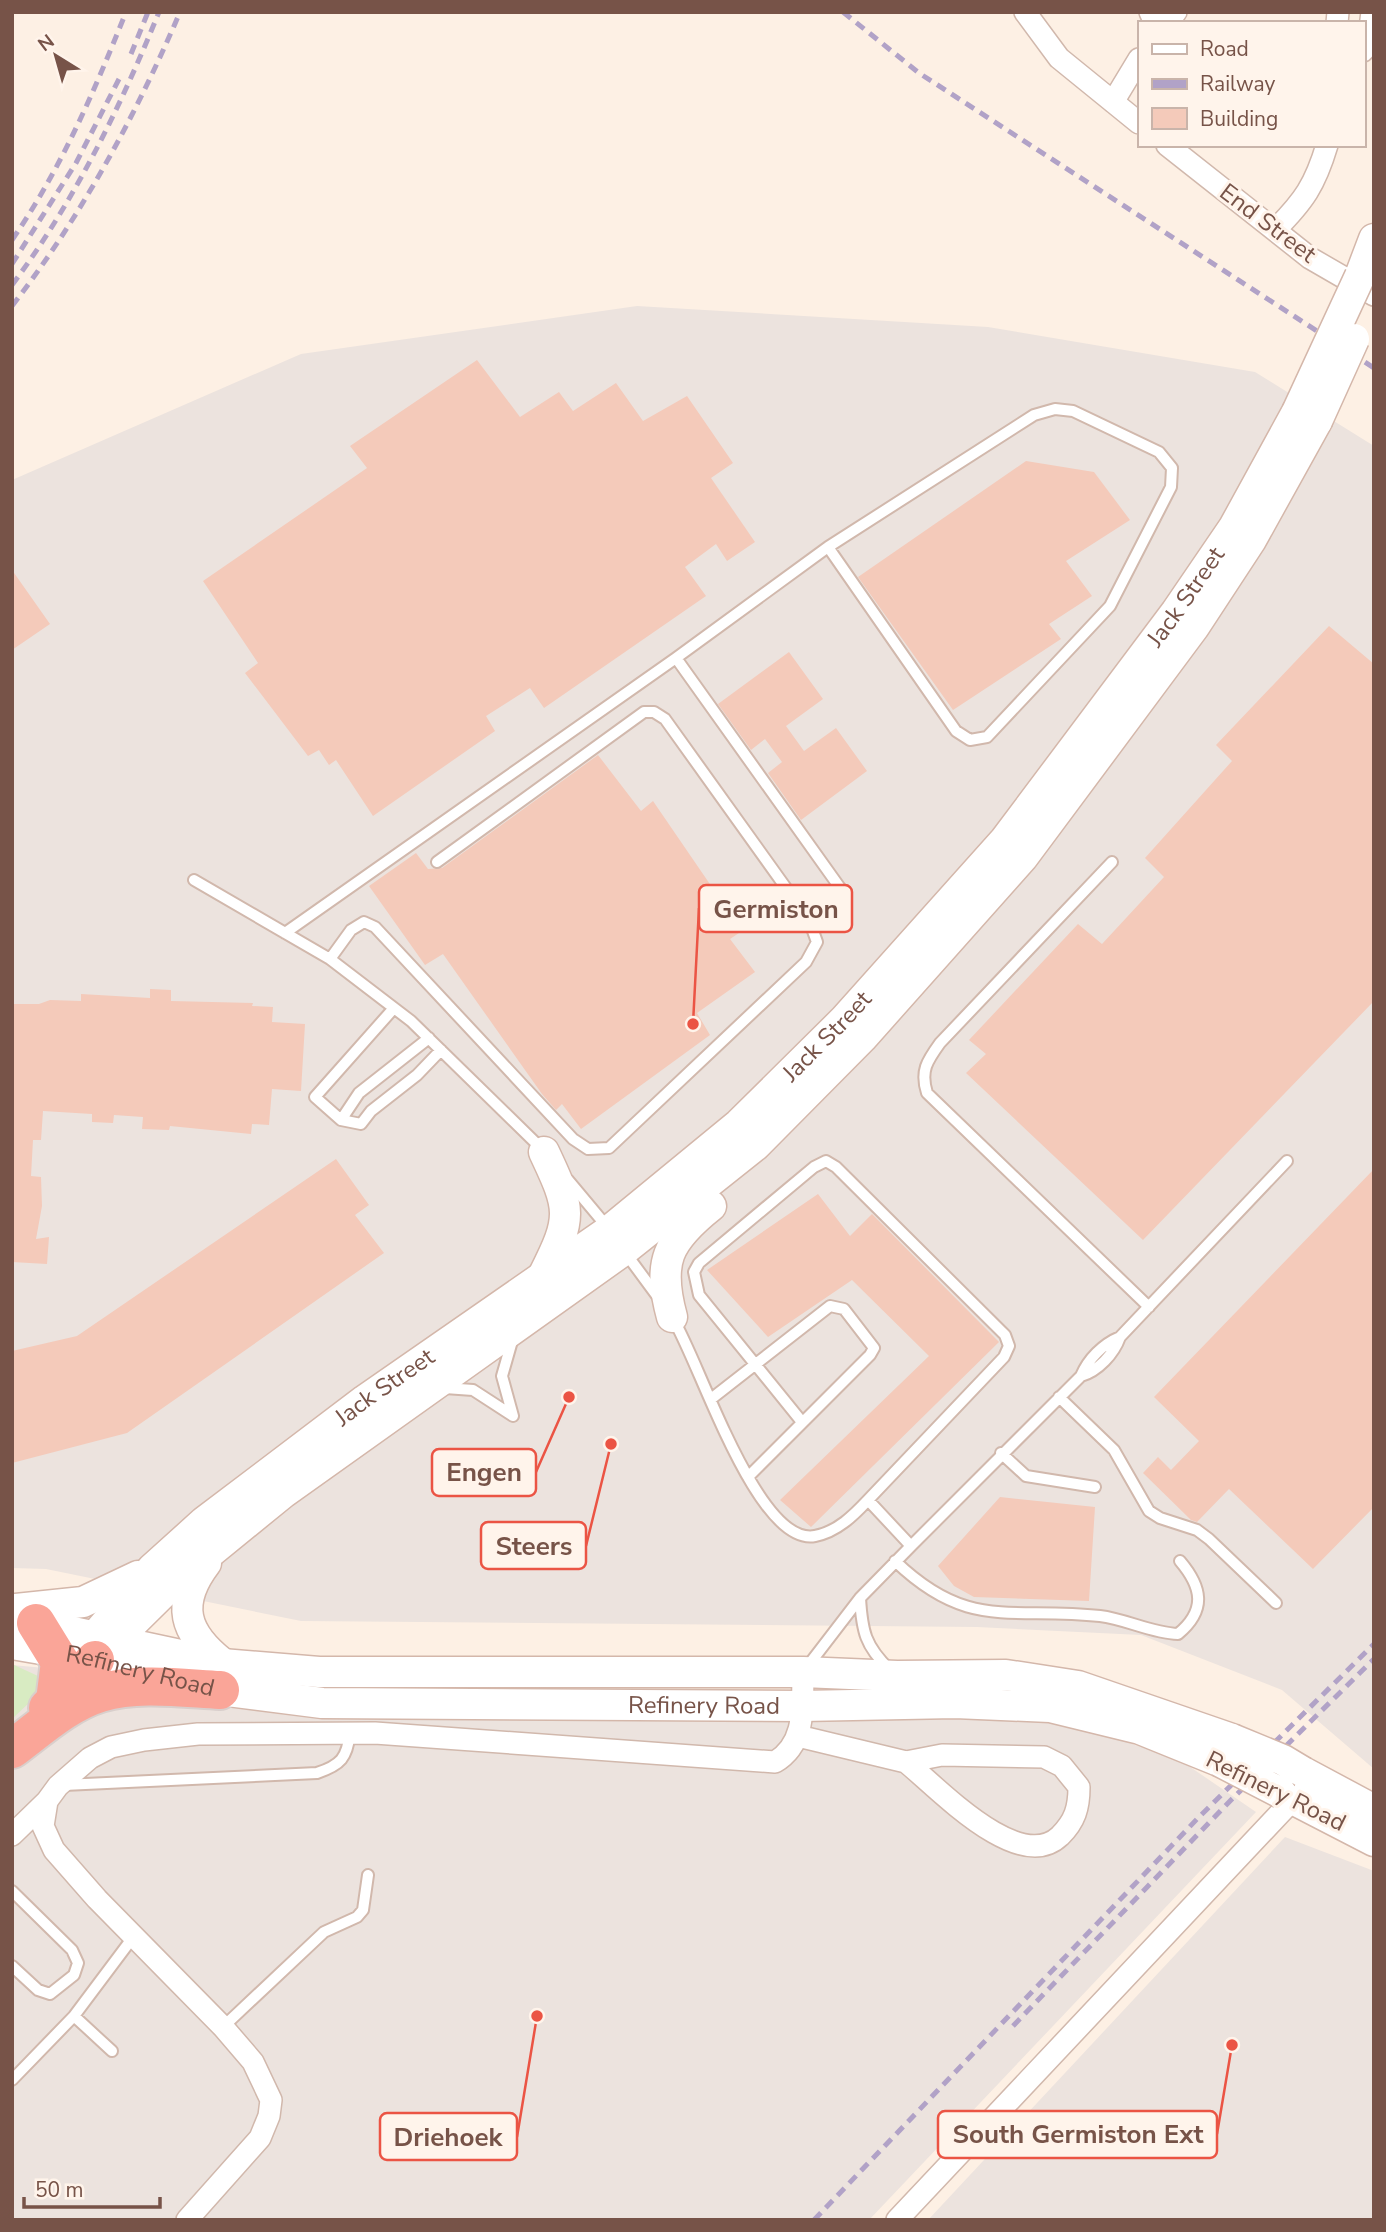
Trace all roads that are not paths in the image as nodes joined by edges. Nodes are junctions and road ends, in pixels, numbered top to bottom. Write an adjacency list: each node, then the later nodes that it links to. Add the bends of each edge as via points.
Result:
1 (1025, 12): 5 (street, via 1059,58)
2 (1372, 12): 3 (street)
3 (1365, 48)
4 (1138, 61): 5 (street)
5 (1113, 102): 6 (street)
6 (1138, 122)
7 (1170, 147): 9 (street, End Street)
8 (1326, 147): 9 (street, via 1305,200)
9 (1275, 230): 11 (street, End Street, via 1310,258)
10 (1374, 239): 11 (main road, Jack Street)
11 (1369, 286): 12 (main road, Jack Street, bridge, via 1349,353 1307,417)
12 (1242, 534): 24 (main road, Jack Street, via 1194,627 1023,857 941,952); 28 (main road, Jack Street, via 1176,612 1005,840 933,924 844,1020)
13 (828, 547): 13 (lane, via 1034,415 1055,409 1073,411 1159,452 1172,468 1171,487 1110,606 988,737 970,740 956,731); 14 (lane)
14 (676, 658): 18 (lane); 19 (lane)
15 (437, 862): 20 (lane, via 644,712 653,712 664,719 809,920 817,942 806,962 609,1148 588,1149 573,1139 375,927 364,922 351,930)
16 (1112, 862): 30 (lane, via 940,1043 926,1061 922,1078 927,1093)
17 (194, 880): 19 (lane)
18 (843, 891)
19 (285, 933): 20 (lane)
20 (330, 959): 21 (lane)
21 (394, 1008): 22 (lane); 25 (lane, via 316,1097)
22 (429, 1038): 23 (lane); 25 (lane, via 359,1093)
23 (441, 1049): 25 (lane, via 361,1124); 26 (lane)
24 (803, 1097): 28 (main road, Jack Street, via 755,1145); 31 (main road, via 753,1170 674,1240 667,1254 665,1278)
25 (341, 1120)
26 (544, 1152): 28 (lane); 29 (main road, via 564,1192 567,1215 563,1237)
27 (1287, 1161): 30 (lane)
28 (617, 1240): 29 (main road, Jack Street); 31 (lane); 32 (main road, Jack Street)
29 (543, 1277): 46 (main road, Jack Street, via 264,1475)
30 (1149, 1307): 35 (lane, via 1092,1373 1081,1376)
31 (672, 1317): 36 (lane)
32 (527, 1319): 34 (main road, Jack Street); 34 (lane, via 509,1345 504,1362 502,1377 513,1416 473,1390 436,1388)
33 (754, 1365): 36 (lane); 37 (lane); 37 (lane, via 830,1306 844,1310 874,1348); 41 (lane, via 699,1295 694,1272 699,1263 826,1161 1005,1335 1009,1346 1004,1357)
34 (420, 1394): 42 (main road, Jack Street)
35 (1059, 1397): 38 (lane); 48 (lane, via 1114,1450 1149,1511 1197,1530)
36 (711, 1399): 39 (lane)
37 (802, 1422): 39 (lane)
38 (1001, 1453): 40 (lane, via 1026,1476); 43 (lane)
39 (748, 1476): 41 (lane, via 762,1503 779,1521 803,1535 814,1536 848,1520)
40 (1095, 1487)
41 (868, 1500): 43 (lane)
42 (225, 1538): 49 (main road, Jack Street, via 176,1581); 52 (main road, via 200,1571 186,1610 195,1639)
43 (911, 1546): 44 (lane)
44 (895, 1560): 45 (lane, via 946,1600 959,1604 999,1614 1099,1616 1178,1634 1189,1625 1199,1591 1197,1581); 47 (lane)
45 (1180, 1561)
46 (152, 1569): 49 (main road, Jack Street); 49 (main road, via 83,1602)
47 (860, 1598): 50 (lane); 51 (lane, via 863,1633 877,1658)
48 (1276, 1603)
49 (57, 1638): 52 (main road, Refinery Road); 57 (highway, via 55,1701)
50 (803, 1672): 51 (main road, Refinery Road); 52 (main road, Refinery Road, via 319,1672); 54 (street)
51 (897, 1676): 53 (main road, Refinery Road, via 1006,1675)
52 (221, 1677): 54 (main road, Refinery Road, via 322,1703); 57 (highway, via 99,1693 71,1706)
53 (1075, 1699): 54 (main road, Refinery Road, via 1050,1707 955,1703); 58 (main road, Refinery Road, via 1140,1730)
54 (802, 1706): 56 (street)
55 (350, 1733): 56 (street, via 479,1738 758,1762 775,1762 789,1754); 61 (street, via 198,1734 144,1740 90,1758); 61 (lane, via 347,1754 340,1763 317,1773)
56 (798, 1736): 59 (street)
57 (12, 1747)
58 (1226, 1750): 60 (main road, Refinery Road, bridge, via 1279,1758); 62 (main road, Refinery Road, bridge)
59 (906, 1762): 59 (street, via 942,1755 1044,1757 1062,1766 1079,1787 1077,1815 1045,1846 1018,1846 986,1827)
60 (1309, 1774): 62 (street); 63 (main road, Refinery Road)
61 (52, 1793): 64 (street); 68 (street, via 43,1826 54,1850)
62 (1287, 1796): 65 (main road, Refinery Road); 75 (street)
63 (1374, 1810)
64 (12, 1835)
65 (1374, 1841)
66 (368, 1875): 71 (lane, via 363,1910 324,1931)
67 (12, 1891): 69 (lane, via 72,1950 78,1963 74,1975 50,1994 38,1990)
68 (134, 1936): 70 (lane); 71 (street)
69 (12, 1966)
70 (74, 2016): 72 (lane); 73 (lane)
71 (223, 2027): 74 (street, via 266,2085 270,2116 260,2138)
72 (112, 2051)
73 (12, 2080)
74 (187, 2220)
75 (897, 2220)

